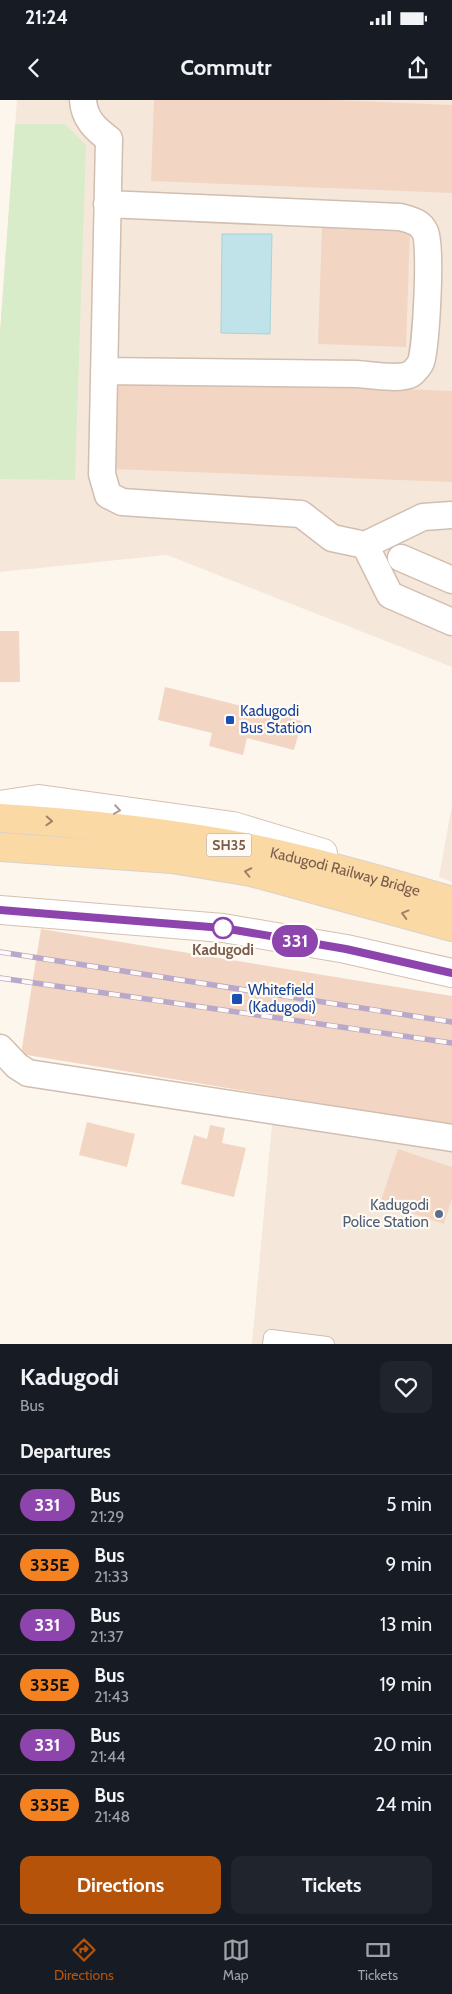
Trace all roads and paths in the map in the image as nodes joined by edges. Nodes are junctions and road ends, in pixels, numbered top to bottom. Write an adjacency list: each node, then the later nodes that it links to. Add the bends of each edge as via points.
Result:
1 (83, 100): 2 (street, via 89,120 109,139)
2 (108, 204): 3 (street); 3 (street, via 400,217 419,223 426,233 428,250 424,340 420,364 411,374)
3 (104, 371): 5 (street, via 102,474 108,496 122,502 301,514 332,538)
4 (452, 515): 5 (street, via 423,517)
5 (365, 545): 8 (street, via 390,595)
6 (401, 558): 7 (street)
7 (452, 580)
8 (452, 622)
9 (0, 805): 12 (street, one-way to 12, via 39,799 233,826)
10 (0, 818): 13 (main road, Kadugodi Railway Bridge / SH35, one-way to 13, via 64,822 249,848 356,872)
11 (0, 847): 15 (main road, SH35, one-way to 11, via 251,872 172,858)
12 (452, 889)
13 (452, 901)
14 (0, 910): 16 (street, via 223,928 346,949)
15 (452, 927)
16 (452, 973)
17 (0, 1048): 18 (street, via 28,1073)
18 (452, 1138)
19 (270, 1344): 20 (lane, via 271,1337)
20 (328, 1344)

